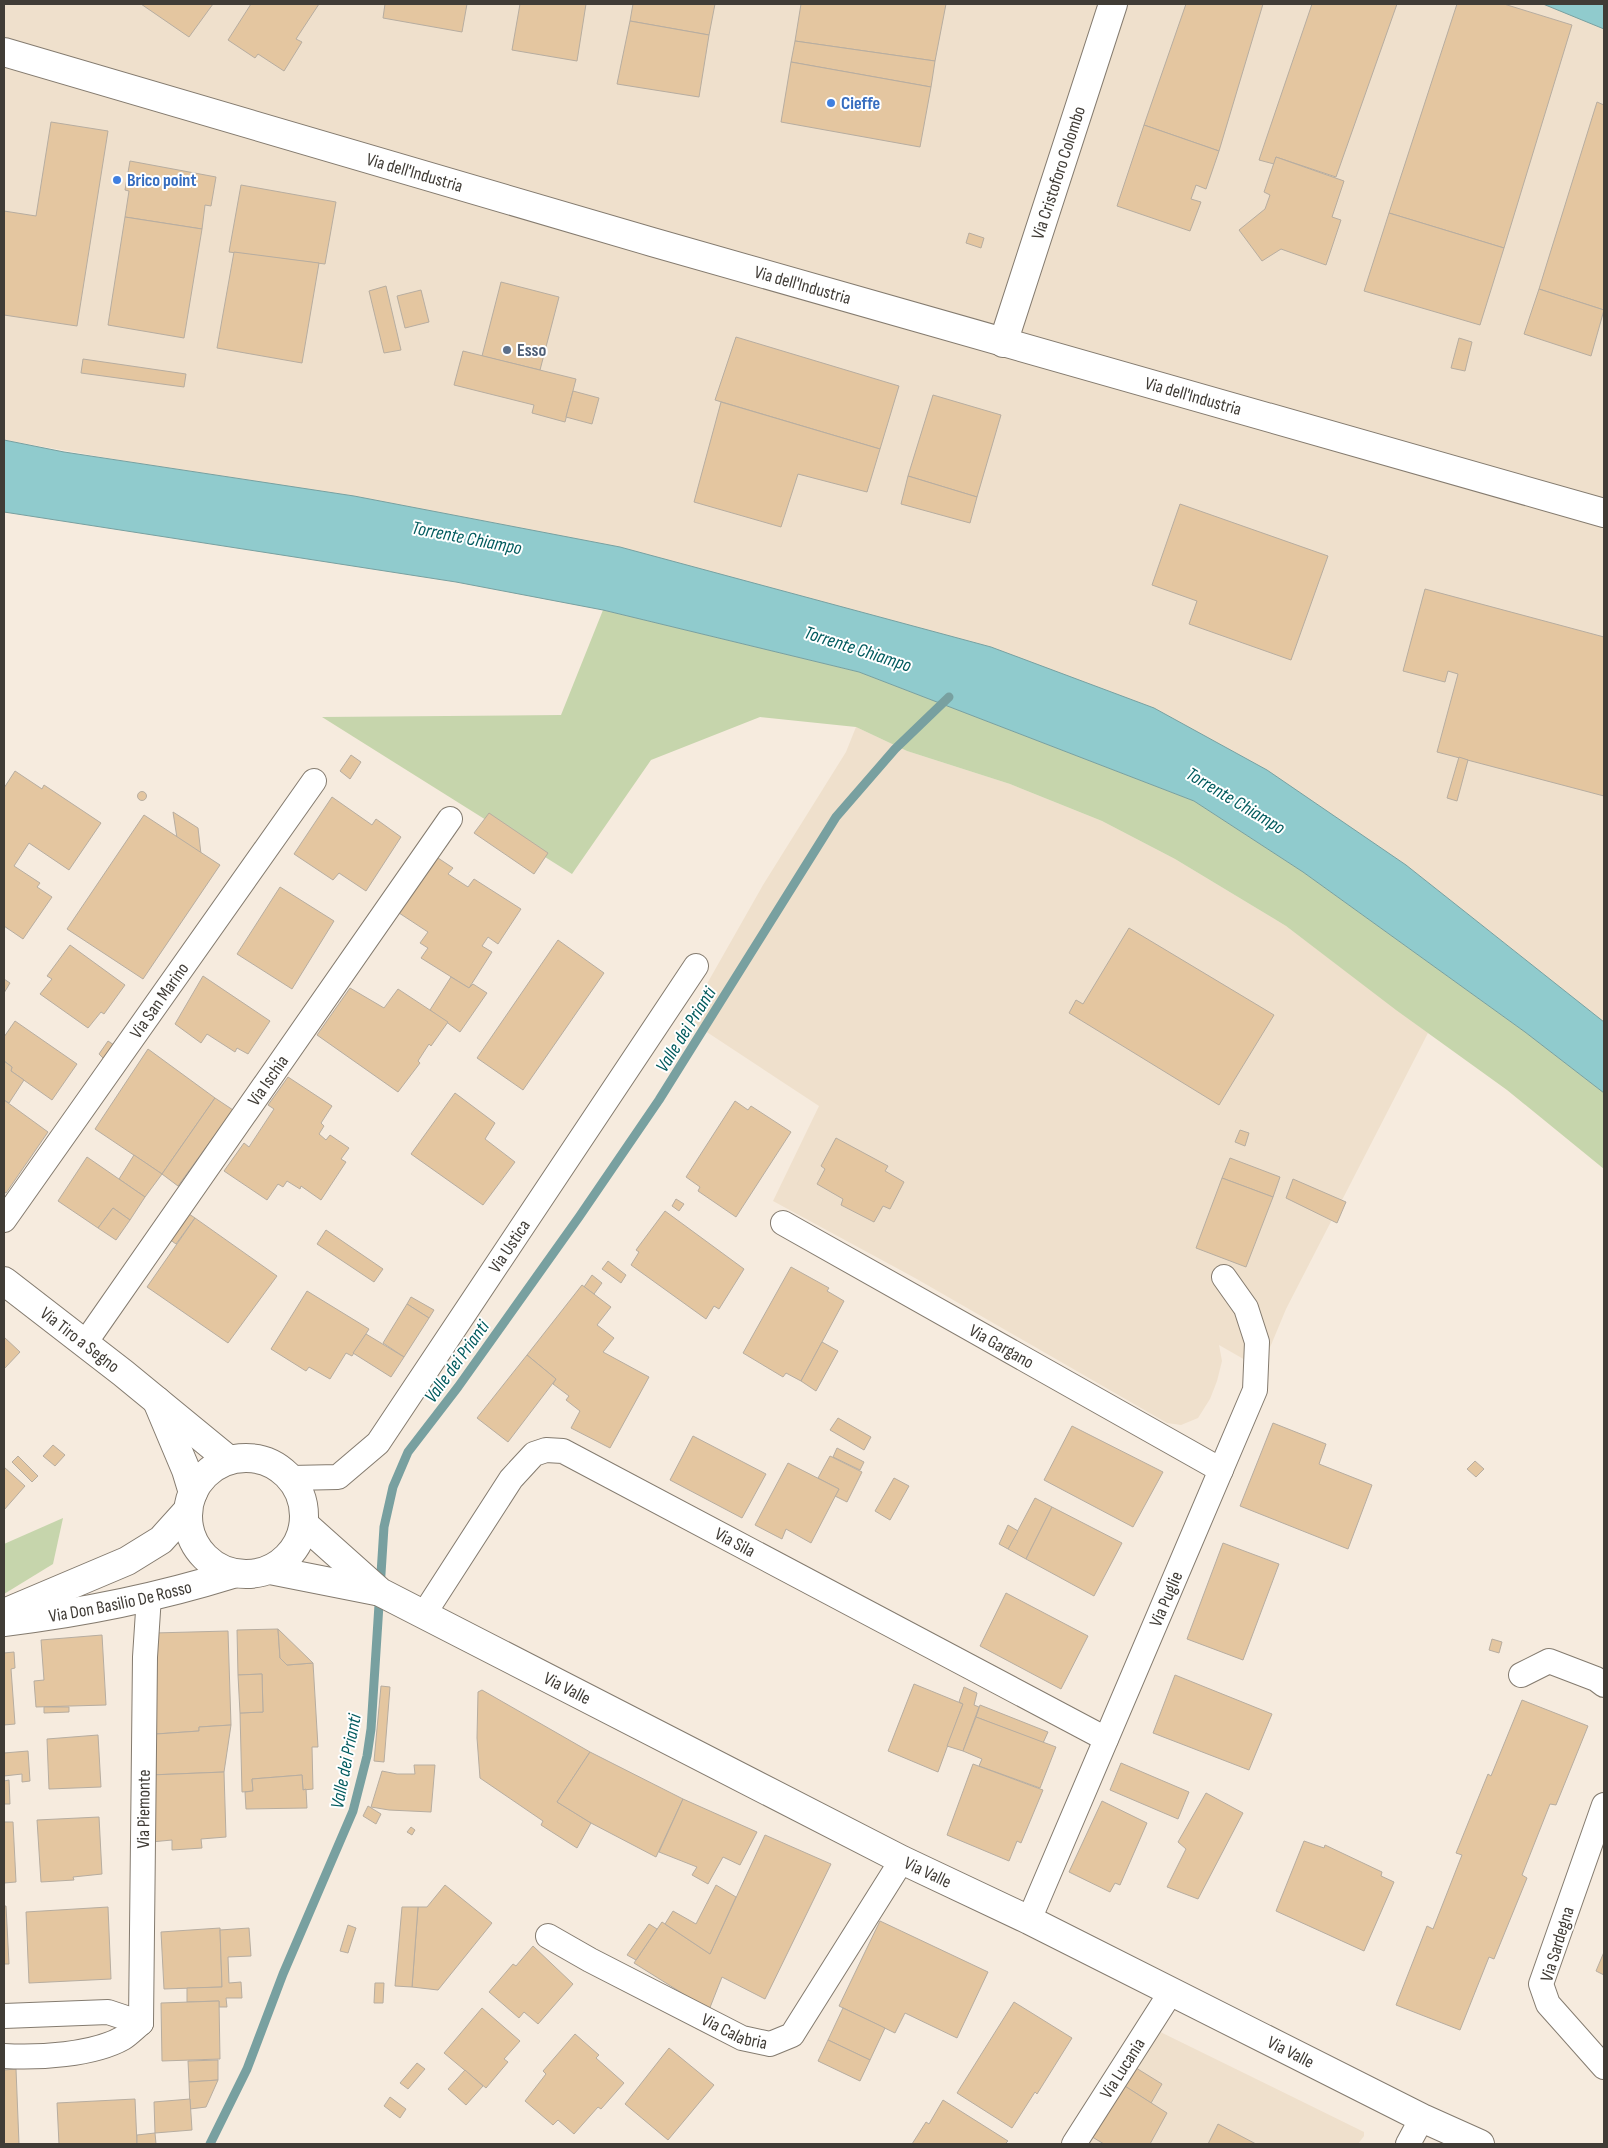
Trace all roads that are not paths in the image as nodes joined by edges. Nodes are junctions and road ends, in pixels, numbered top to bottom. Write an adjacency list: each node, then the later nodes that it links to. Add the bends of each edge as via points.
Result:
1 (1113, 4): 3 (main road, Via Cristoforo Colombo)
2 (4, 52): 3 (main road, Via dell'Industria)
3 (1003, 342): 4 (main road, Via dell'Industria)
4 (1604, 513)
5 (314, 781): 8 (street, Via San Marino)
6 (450, 819): 12 (street, Via Ischia)
7 (696, 966): 16 (street, Via Ustica, via 378,1443 338,1477)
8 (4, 1220)
9 (783, 1223): 15 (street, Via Gargano)
10 (1224, 1277): 15 (street, Via Puglie, via 1246,1308 1257,1342 1254,1390)
11 (4, 1281): 12 (main road, Via Tiro a Segno)
12 (85, 1343): 13 (main road, Via Tiro a Segno)
13 (156, 1400): 14 (main road, Via Tiro a Segno); 17 (main road, Via Tiro a Segno, via 186,1470)
14 (229, 1460): 16 (main road, Via Valle, via 262,1460); 17 (main road, via 202,1479)
15 (1221, 1470): 28 (street, Via Puglie)
16 (291, 1478): 18 (main road, Via Valle, via 305,1508)
17 (190, 1501): 20 (main road, Via Valle, via 189,1527 194,1543 217,1568); 23 (main road, Via Don Basilio De Rosso, via 161,1540 127,1561)
18 (305, 1525): 19 (main road, Via Valle, via 298,1544 286,1559); 21 (main road, Via Valle)
19 (270, 1570): 20 (main road, Via Valle, via 252,1575); 21 (main road, Via Valle)
20 (233, 1574): 22 (main road, Via Don Basilio De Rosso, via 190,1588)
21 (380, 1592): 24 (main road, Via Valle)
22 (149, 1596): 25 (main road, Via Don Basilio De Rosso, via 54,1616); 35 (street, Via Piemonte, via 145,1657)
23 (4, 1613)
24 (424, 1614): 28 (street, Via Sila, via 511,1480 534,1454 546,1450 563,1451); 30 (main road, Via Valle)
25 (4, 1622)
26 (1521, 1675): 27 (street, via 1549,1661)
27 (1604, 1685)
28 (1106, 1739): 31 (street, Via Puglie)
29 (1604, 1805): 37 (street, Via Sardegna, via 1541,1984 1548,2004)
30 (902, 1860): 31 (main road, Via Valle); 32 (street, Via Calabria, via 792,2035 770,2044 742,2038)
31 (1029, 1920): 33 (main road, Via Valle)
32 (548, 1936)
33 (1171, 1992): 38 (main road, Via Valle); 39 (street, Via Lucania)
34 (4, 2016): 35 (street, via 108,2012)
35 (141, 2023): 36 (street, via 123,2038 95,2049)
36 (4, 2056)
37 (1604, 2067)
38 (1422, 2118): 40 (street); 41 (main road, Via Valle)
39 (1074, 2144)
40 (1408, 2144)
41 (1480, 2144)

